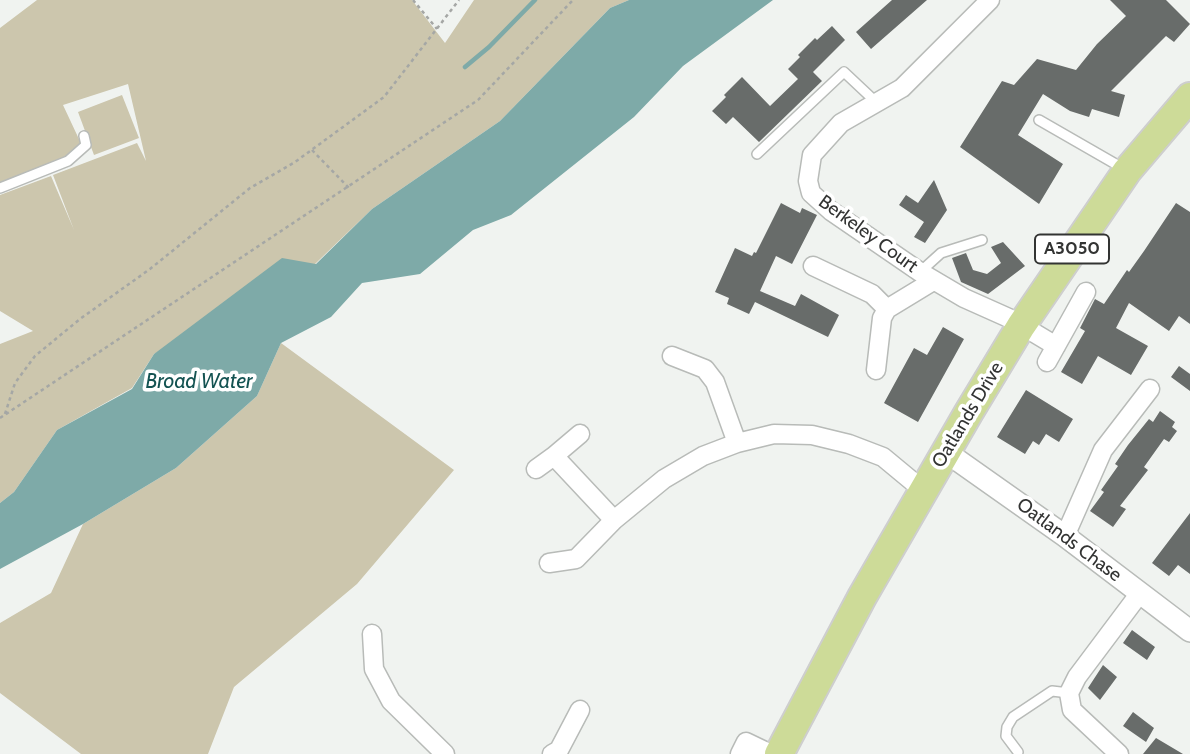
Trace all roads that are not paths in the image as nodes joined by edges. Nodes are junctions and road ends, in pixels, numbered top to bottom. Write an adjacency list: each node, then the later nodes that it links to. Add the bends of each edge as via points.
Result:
1 (990, 0): 2 (street, Berkeley Court, via 902,88)
2 (877, 103): 6 (lane, via 844,72); 11 (street, Berkeley Court, via 841,122 816,149 809,169 811,193)
3 (1187, 107): 7 (main road, Oatlands Drive / A3050)
4 (1039, 120): 7 (lane)
5 (85, 136): 8 (lane, via 86,145 68,161)
6 (757, 154)
7 (1127, 171): 14 (main road, Oatlands Drive / A3050)
8 (0, 188)
9 (982, 240): 11 (lane, via 941,253)
10 (813, 266): 13 (street, via 872,294)
11 (927, 276): 13 (street); 14 (street, Berkeley Court)
12 (1086, 292): 15 (street)
13 (887, 309): 18 (street)
14 (1021, 326): 15 (street, Berkeley Court); 22 (main road, Oatlands Drive / A3050)
15 (1056, 346): 17 (street)
16 (672, 356): 21 (street, via 705,369 715,382)
17 (1047, 362)
18 (876, 370)
19 (1164, 402): 27 (street, via 1153,386 1103,450)
20 (580, 434): 23 (street)
21 (737, 443): 25 (street, via 774,435 812,435 849,444 883,457); 26 (street, via 664,479)
22 (946, 452): 25 (main road, Oatlands Drive / A3050); 27 (street, Oatlands Chase)
23 (554, 456): 24 (street); 26 (street)
24 (536, 469)
25 (924, 491): 39 (main road, Oatlands Drive / A3050)
26 (614, 520): 28 (street, via 576,559)
27 (1065, 536): 29 (street, Oatlands Chase)
28 (549, 563)
29 (1140, 593): 30 (street, Oatlands Chase); 32 (street)
30 (1187, 623)
31 (372, 634): 35 (street, via 374,669 391,701)
32 (1069, 693): 34 (lane, via 1052,691 1013,717 1006,736); 40 (street, via 1072,710)
33 (580, 710): 36 (street, via 559,750)
34 (1018, 752)
35 (445, 754)
36 (552, 754)
37 (740, 754): 38 (street, via 746,742)
38 (771, 754)
39 (779, 754)
40 (1119, 754)

